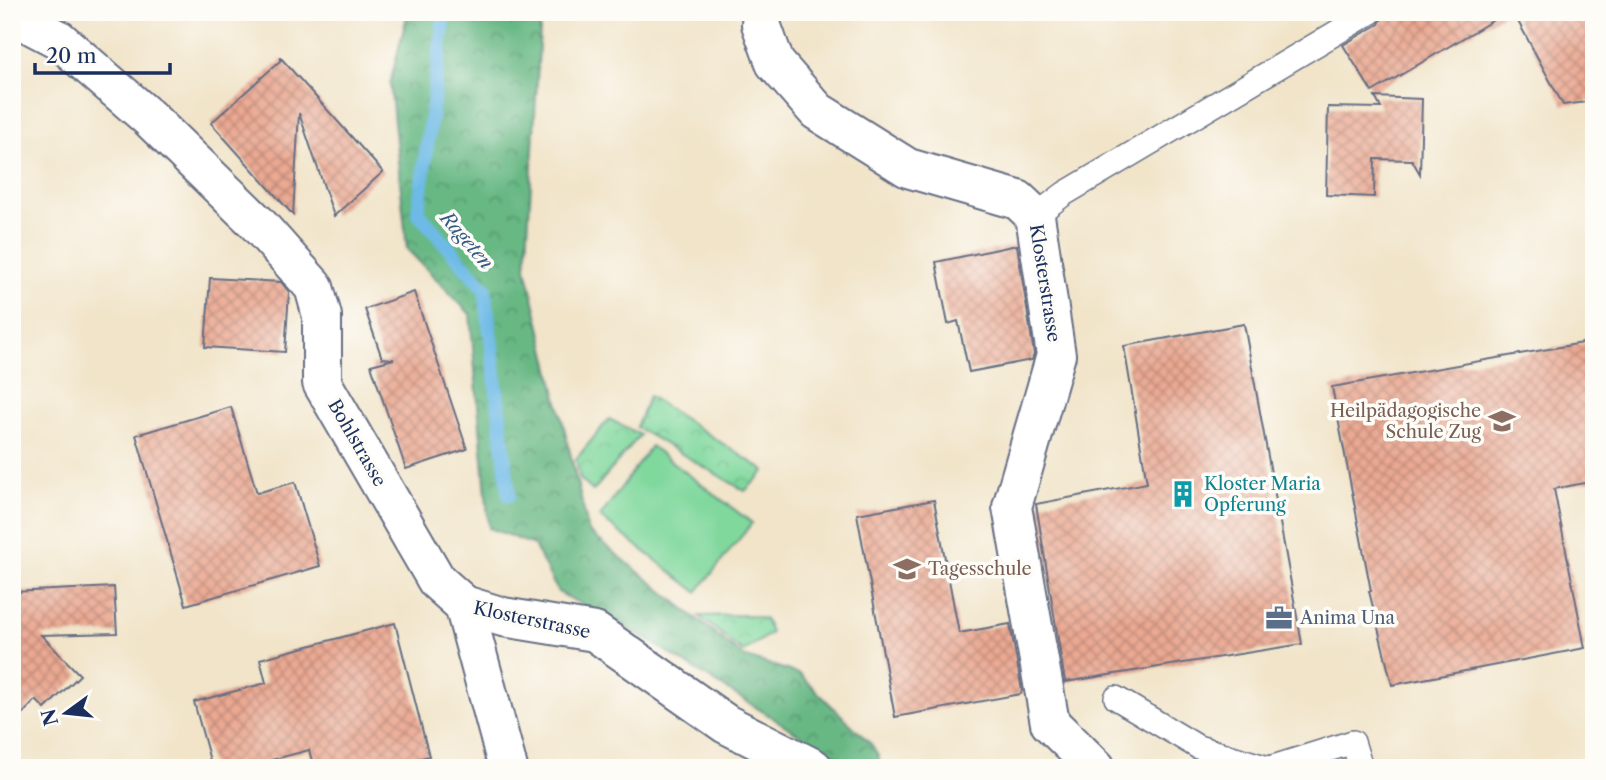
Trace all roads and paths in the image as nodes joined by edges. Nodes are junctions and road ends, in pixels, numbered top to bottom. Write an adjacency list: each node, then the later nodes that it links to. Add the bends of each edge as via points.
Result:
1 (762, 12): 4 (street, Klosterstrasse, via 761,24 775,63 817,111 908,169 1018,200)
2 (1371, 12): 4 (lane, via 1063,194)
3 (12, 15): 5 (street, Bohlstrasse, via 58,39 149,118 256,222 314,288 322,316 322,383 437,580)
4 (1035, 216): 9 (street, Klosterstrasse, via 1056,355 1012,507 1050,723)
5 (464, 605): 7 (street); 8 (street, Klosterstrasse, via 503,617 595,632 726,724)
6 (1116, 698): 10 (lane, via 1198,747)
7 (508, 768)
8 (813, 768)
9 (1096, 768)
10 (1269, 768): 11 (lane, via 1353,742)
11 (1361, 768)

